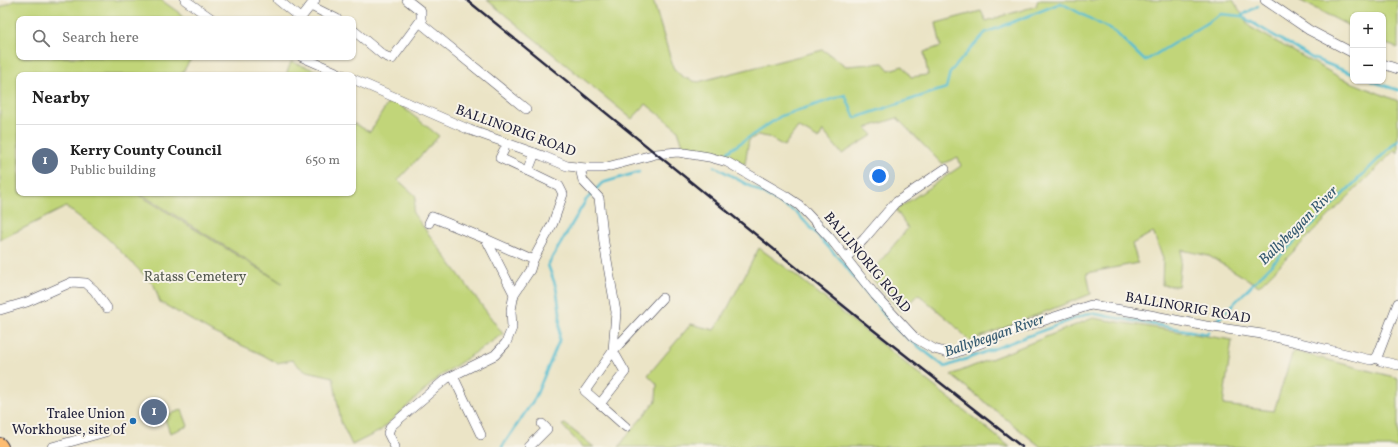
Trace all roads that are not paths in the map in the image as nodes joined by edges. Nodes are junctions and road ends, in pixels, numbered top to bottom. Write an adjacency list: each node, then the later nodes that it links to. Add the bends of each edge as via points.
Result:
1 (185, 0): 6 (street)
2 (278, 0): 7 (street)
3 (407, 0): 10 (street, via 421,11)
4 (1265, 0): 12 (street, via 1309,30)
5 (313, 3): 8 (street); 9 (street)
6 (208, 16)
7 (297, 16)
8 (302, 16)
9 (332, 16)
10 (421, 20): 11 (street, via 392,59 383,55); 18 (street, via 423,25)
11 (356, 32)
12 (1350, 51)
13 (309, 60): 16 (street)
14 (1386, 65): 15 (street)
15 (1398, 69)
16 (336, 72)
17 (356, 80): 20 (street, BALLINORIG ROAD, via 470,130)
18 (526, 109)
19 (504, 150): 23 (street, via 500,158)
20 (535, 153): 21 (street, BALLINORIG ROAD, via 567,166); 23 (street)
21 (580, 168): 26 (street, BALLINORIG ROAD, via 603,168 656,154 678,152 714,158 738,168 799,205); 33 (street, via 583,181 599,198 616,312)
22 (946, 169): 26 (street, via 895,203)
23 (528, 171): 27 (street, via 559,186 564,194 553,223)
24 (429, 223): 25 (street, via 432,217)
25 (486, 239): 27 (street); 28 (street)
26 (846, 257): 34 (street, BALLINORIG ROAD, via 915,338 934,349 952,354 1091,305 1262,334 1371,360)
27 (533, 260): 28 (street, via 530,270)
28 (514, 294): 36 (street, via 511,310 512,328 506,343 495,355)
29 (662, 298): 33 (street)
30 (1398, 303): 34 (street)
31 (107, 308): 32 (street, via 86,283 72,282 27,302)
32 (0, 310)
33 (613, 351): 37 (street, via 625,372); 37 (street, via 585,391)
34 (1376, 358): 35 (street, BALLINORIG ROAD)
35 (1398, 365)
36 (453, 376): 41 (street); 43 (street, via 446,379 391,426 388,433)
37 (600, 404): 39 (street)
38 (542, 424): 44 (street, via 548,429)
39 (626, 427)
40 (105, 432): 42 (street)
41 (481, 435)
42 (52, 447)
43 (395, 447)
44 (529, 447)

